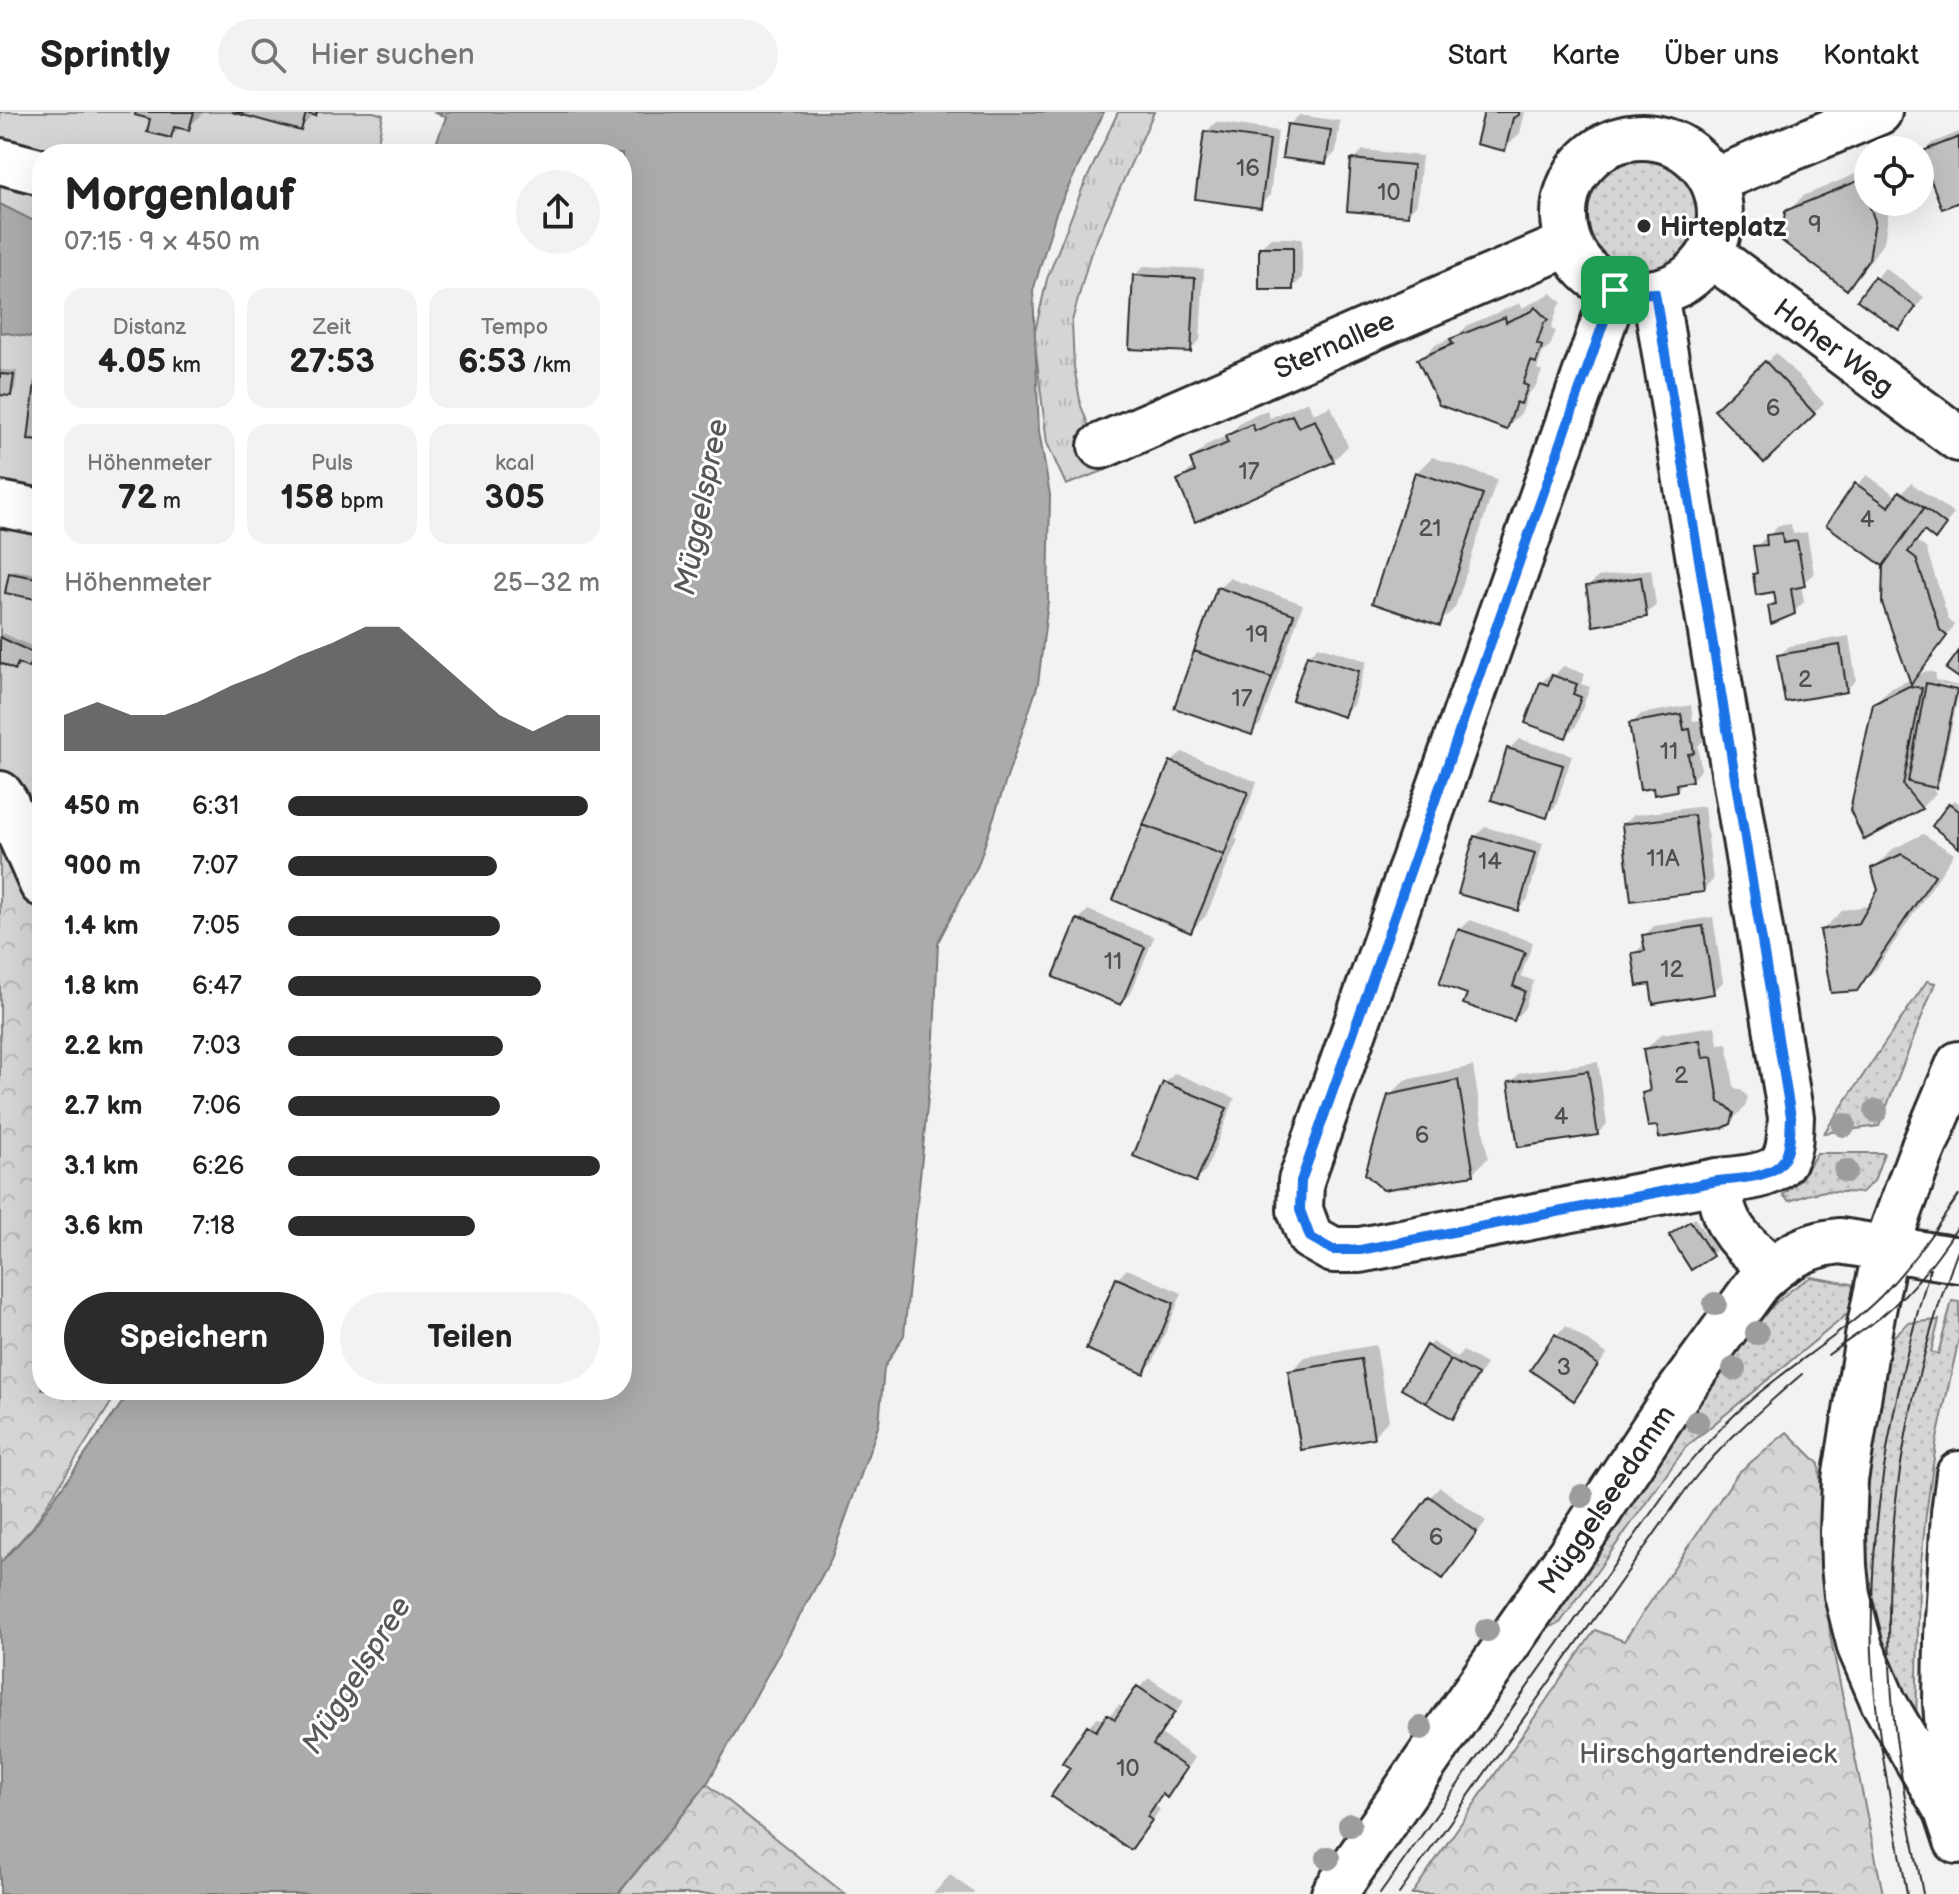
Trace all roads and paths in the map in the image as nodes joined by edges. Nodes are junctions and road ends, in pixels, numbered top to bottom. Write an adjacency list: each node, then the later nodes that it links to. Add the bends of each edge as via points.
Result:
1 (1879, 112): 5 (street)
2 (1626, 125): 5 (street, via 1687,150); 6 (street, via 1573,176 1564,198)
3 (0, 161): 4 (street)
4 (32, 169)
5 (1713, 181): 7 (street, via 1720,218)
6 (1568, 244): 8 (street, via 1595,279); 10 (street, Sternallee)
7 (1710, 254): 8 (street, via 1672,288); 9 (street, Hoher Weg)
8 (1635, 291): 16 (street, via 1791,1117 1783,1162 1772,1171); 16 (street, via 1301,1181 1300,1210 1310,1237 1333,1250 1360,1250)
9 (1959, 439)
10 (1101, 446)
11 (0, 504): 12 (street)
12 (32, 510)
13 (0, 794): 14 (street)
14 (32, 862)
15 (1959, 1064): 17 (street)
16 (1717, 1181): 19 (street, via 1733,1230)
17 (1886, 1248): 18 (street, Müggelseedamm); 19 (street, Müggelseedamm, via 1821,1243); 22 (street, via 1845,1480 1847,1595 1874,1683 1947,1811)
18 (1959, 1260)
19 (1772, 1268): 23 (street, Müggelseedamm, via 1666,1410)
20 (1959, 1474): 21 (street, via 1946,1703)
21 (1955, 1768): 22 (street)
22 (1958, 1845)
23 (1334, 1894)

